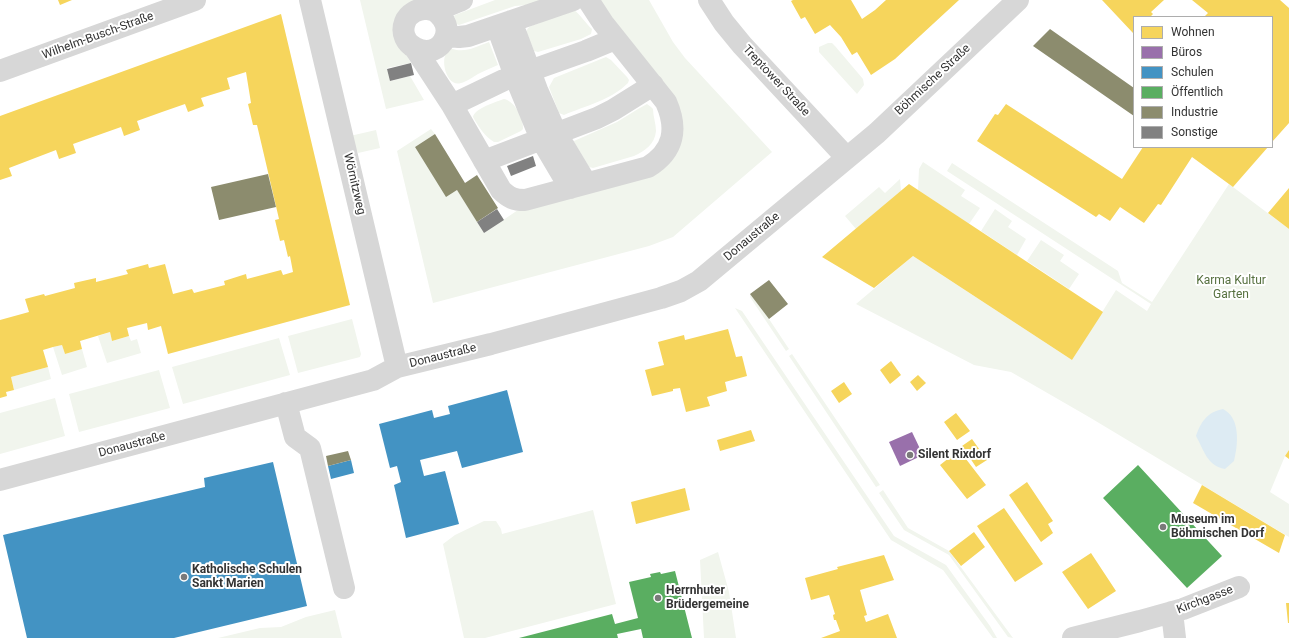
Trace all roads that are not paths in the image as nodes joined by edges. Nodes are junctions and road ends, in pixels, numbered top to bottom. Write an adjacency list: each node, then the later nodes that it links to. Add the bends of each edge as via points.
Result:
1 (195, 0): 13 (street, Wilhelm-Busch-Straße)
2 (310, 0): 21 (street, Wörnitzweg)
3 (462, 0): 8 (street)
4 (573, 0): 9 (street)
5 (588, 0): 11 (street)
6 (709, 0): 18 (street, Treptower Straße, via 742,45)
7 (1018, 0): 18 (street, Böhmische Straße)
8 (434, 10): 10 (street, via 443,18); 12 (street, via 416,10 404,24 406,41)
9 (504, 24): 10 (street, via 459,38); 14 (street)
10 (446, 36): 12 (street, via 434,50)
11 (615, 39): 14 (street); 15 (street)
12 (416, 50): 16 (street)
13 (0, 71)
14 (522, 73): 16 (street); 17 (street)
15 (653, 85): 17 (street, via 597,118); 20 (street, via 666,102 673,122 670,144 664,154 648,167)
16 (452, 106): 19 (street)
17 (548, 136): 19 (street); 20 (street)
18 (847, 158): 21 (street, Donaustraße, via 699,281 681,291 491,344)
19 (484, 161): 20 (street, via 501,190 511,199 525,200)
20 (578, 185)
21 (397, 367): 22 (street, Donaustraße, via 373,380)
22 (286, 404): 23 (street, Donaustraße); 25 (street, via 296,437 310,448)
23 (0, 480)
24 (1239, 587): 26 (street, Kirchgasse)
25 (344, 588)
26 (1172, 612): 27 (street, Kirchgasse); 28 (street, Kirchgasse)
27 (1073, 638)
28 (1176, 638)

